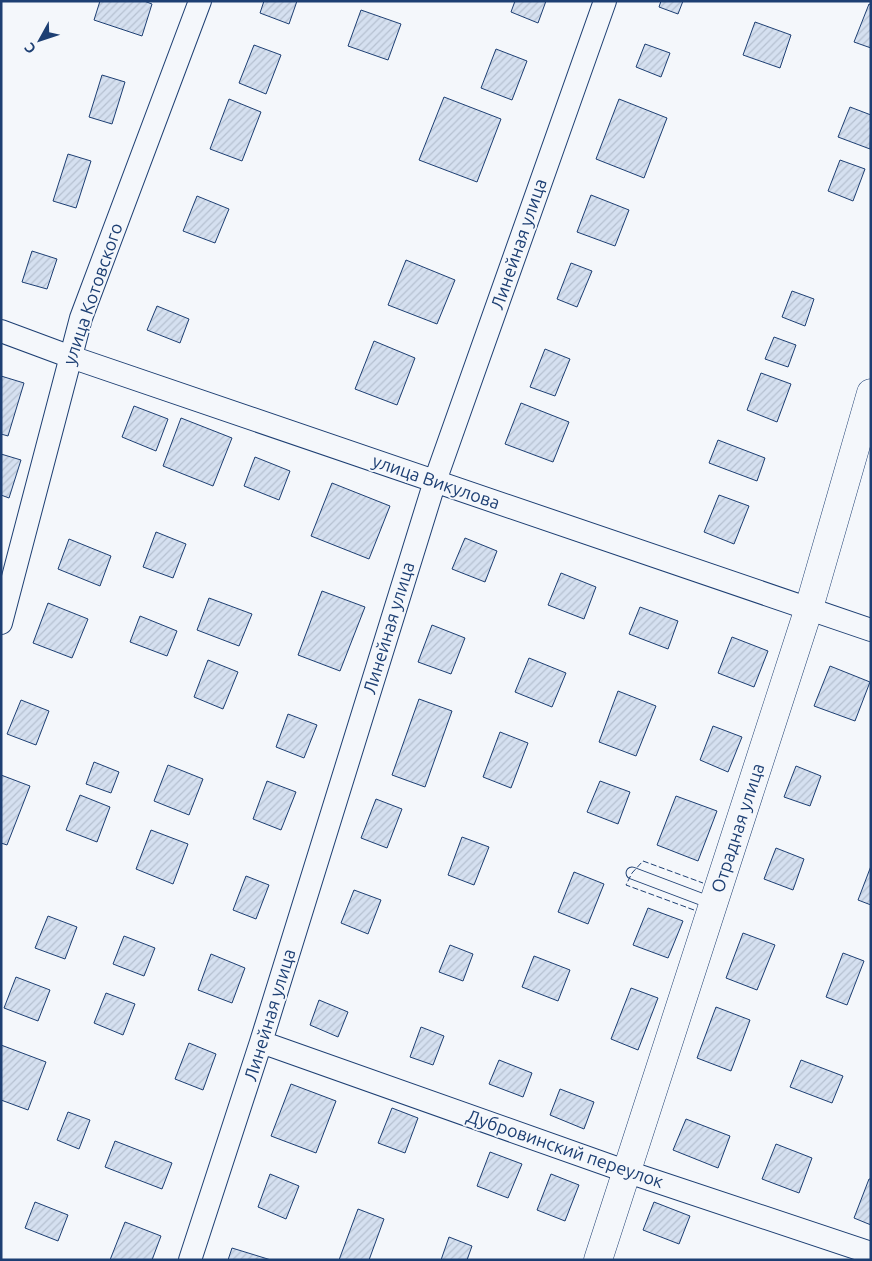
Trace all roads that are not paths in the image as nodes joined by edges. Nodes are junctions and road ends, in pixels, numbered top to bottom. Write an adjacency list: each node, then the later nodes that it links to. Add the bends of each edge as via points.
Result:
1 (200, 1): 4 (street, улица Котовского, via 81,318)
2 (604, 1): 6 (street, Линейная улица)
3 (1, 331): 4 (street, улица Викулова)
4 (71, 357): 6 (street, улица Викулова); 8 (street, улица Котовского)
5 (871, 393): 7 (street, Отрадная улица)
6 (435, 481): 7 (street, улица Викулова); 12 (street, Линейная улица)
7 (809, 608): 9 (street, улица Викулова); 11 (street, Отрадная улица)
8 (1, 623)
9 (871, 630)
10 (632, 873): 11 (lane)
11 (714, 904): 13 (street, Отрадная улица)
12 (261, 1042): 13 (street, Дубровинский переулок); 15 (street, Линейная улица)
13 (628, 1172): 14 (street, Дубровинский переулок); 16 (street, Отрадная улица)
14 (871, 1253)
15 (190, 1260)
16 (598, 1260)

